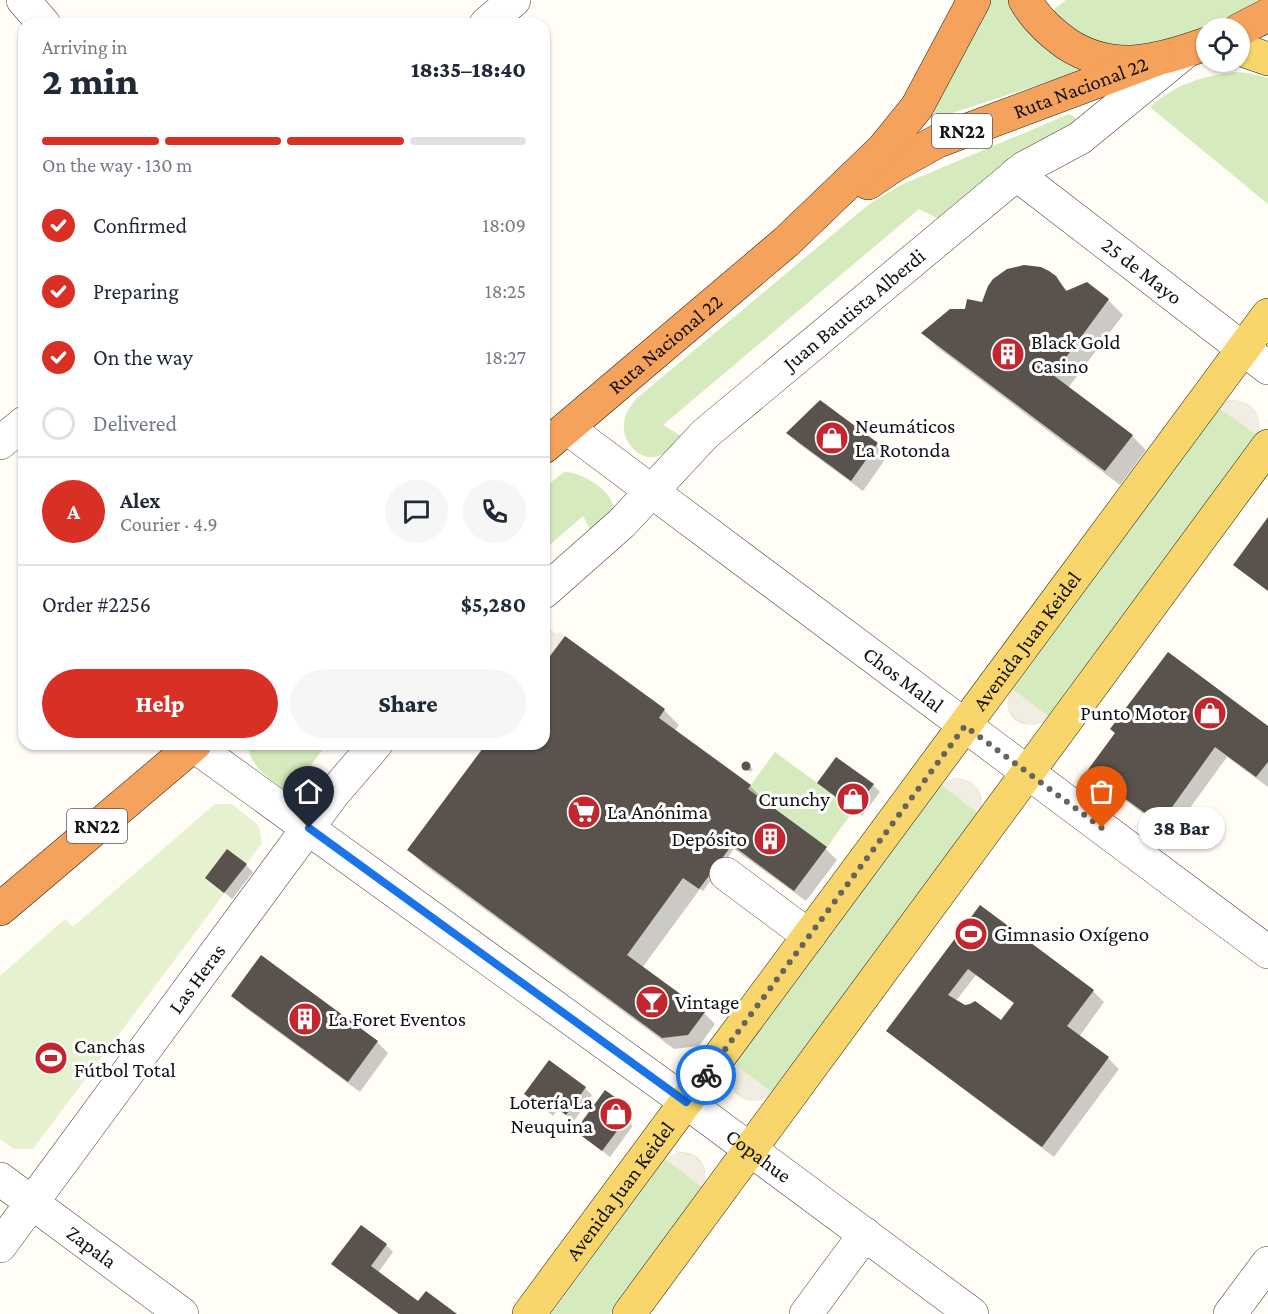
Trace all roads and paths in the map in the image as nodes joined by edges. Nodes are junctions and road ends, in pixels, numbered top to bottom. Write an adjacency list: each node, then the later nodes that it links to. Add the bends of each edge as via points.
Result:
1 (23, 0): 6 (street)
2 (514, 0): 7 (street)
3 (974, 0): 13 (highway, Ruta Nacional 22 / RN22, via 931,83 901,129)
4 (1026, 0): 9 (highway, via 1057,37 1091,56 1110,62)
5 (1268, 15): 8 (highway)
6 (39, 18)
7 (493, 18)
8 (1250, 24)
9 (1183, 52): 12 (street, Juan Bautista Alberdi, via 1080,138); 13 (highway, Ruta Nacional 22 / RN22, via 938,141 893,166)
10 (1250, 53): 11 (main road)
11 (1268, 59)
12 (1016, 174): 15 (street, 25 de Mayo); 20 (street, Juan Bautista Alberdi, via 705,434)
13 (786, 242): 17 (highway, Ruta Nacional 22 / RN22)
14 (1268, 315): 15 (main road, Avenida Juan Keidel)
15 (1255, 358): 22 (main road, Avenida Juan Keidel)
16 (18, 428): 18 (street)
17 (556, 437): 20 (street, Chos Malal)
18 (0, 443)
19 (1268, 446): 26 (main road)
20 (651, 491): 21 (street, Juan Bautista Alberdi, via 622,523); 22 (street, Chos Malal)
21 (550, 587)
22 (965, 726): 26 (street, Chos Malal); 30 (main road, Avenida Juan Keidel)
23 (187, 750): 29 (highway, RN22)
24 (202, 750): 27 (street, Copahue)
25 (371, 750): 27 (street)
26 (1028, 773): 31 (street, Chos Malal); 33 (main road)
27 (309, 828): 32 (street, Copahue); 35 (street, Las Heras)
28 (726, 874): 30 (street)
29 (0, 909)
30 (809, 936): 32 (main road, Avenida Juan Keidel)
31 (1268, 952)
32 (686, 1102): 33 (street, Copahue); 41 (main road, Avenida Juan Keidel)
33 (751, 1149): 36 (street, Copahue); 42 (main road)
34 (0, 1179): 35 (street, Zapala)
35 (32, 1203): 37 (street, Las Heras); 40 (street, Zapala)
36 (865, 1234): 39 (street, Copahue); 43 (street)
37 (0, 1246)
38 (1268, 1263): 44 (street)
39 (966, 1312)
40 (182, 1314)
41 (529, 1314)
42 (629, 1314)
43 (806, 1314)
44 (1230, 1314)

